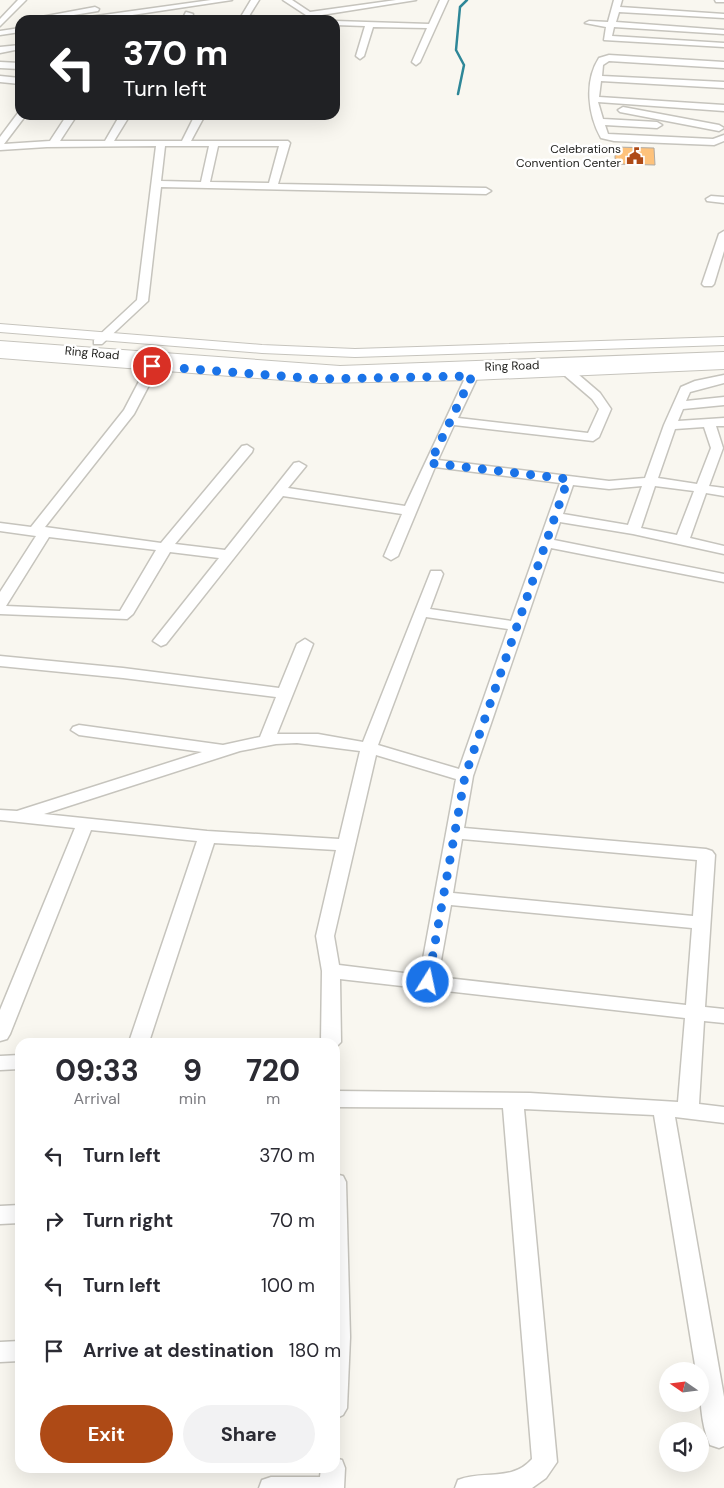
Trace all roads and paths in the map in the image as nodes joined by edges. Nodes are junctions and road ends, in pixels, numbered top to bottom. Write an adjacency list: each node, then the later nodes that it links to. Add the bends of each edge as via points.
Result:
1 (22, 0): 28 (street)
2 (91, 0): 15 (street)
3 (162, 0): 15 (street)
4 (228, 0): 13 (street)
5 (255, 0): 20 (street)
6 (287, 0): 21 (street)
7 (412, 0): 22 (street)
8 (444, 0): 30 (street)
9 (618, 0): 14 (street)
10 (719, 0): 11 (street)
11 (724, 0)
12 (60, 6): 16 (street)
13 (156, 8): 18 (street); 19 (street)
14 (615, 9): 23 (street); 27 (street)
15 (76, 12): 17 (street)
16 (52, 15)
17 (60, 15)
18 (113, 15)
19 (151, 15)
20 (246, 15)
21 (305, 15)
22 (319, 15)
23 (724, 16)
24 (15, 23): 28 (street)
25 (340, 23): 29 (street)
26 (589, 23): 27 (street)
27 (611, 24): 32 (street); 34 (street, via 607,38)
28 (0, 25)
29 (369, 25): 30 (street); 37 (street)
30 (431, 26): 38 (street)
31 (15, 31): 33 (street)
32 (724, 32)
33 (0, 33)
34 (724, 45)
35 (15, 48): 36 (street)
36 (0, 50)
37 (360, 56)
38 (416, 62)
39 (724, 64): 42 (street, via 609,58 602,60)
40 (0, 65): 41 (street)
41 (15, 66)
42 (596, 78): 45 (street); 46 (street)
43 (0, 79): 44 (street)
44 (15, 80)
45 (724, 86)
46 (593, 101): 47 (street); 52 (street); 53 (street)
47 (724, 108)
48 (16, 120): 55 (street)
49 (69, 120): 59 (street)
50 (122, 120): 60 (street)
51 (197, 120): 57 (street)
52 (599, 122): 53 (street); 54 (street, via 604,136 614,138 714,142)
53 (721, 128)
54 (724, 138)
55 (0, 143)
56 (161, 143): 57 (street); 60 (street); 62 (street)
57 (185, 143): 58 (street)
58 (214, 143): 63 (street); 64 (street, via 285,143)
59 (53, 144): 60 (street); 61 (street)
60 (108, 144)
61 (0, 147)
62 (157, 184): 63 (street); 71 (street, via 142,301)
63 (205, 184): 64 (street)
64 (272, 185): 65 (street)
65 (486, 191)
66 (711, 199): 67 (street)
67 (724, 200)
68 (724, 234): 69 (street)
69 (708, 284)
70 (0, 328): 71 (street)
71 (102, 338): 72 (street, via 354,353); 73 (highway, Ring Road, via 281,358 343,360); 74 (highway, Ring Road)
72 (724, 341)
73 (724, 347)
74 (1, 349): 75 (highway, Ring Road, via 340,372); 77 (street)
75 (724, 358)
76 (724, 365): 78 (street)
77 (152, 366): 79 (street, via 320,379); 100 (street, via 130,411)
78 (568, 372): 79 (street); 83 (street, via 596,396 605,409 593,437)
79 (472, 376): 83 (street)
80 (724, 379): 82 (street, via 685,390)
81 (724, 401): 82 (street)
82 (679, 406): 86 (street)
83 (450, 421): 89 (street)
84 (724, 422): 85 (street)
85 (709, 424): 86 (street); 87 (street)
86 (670, 425): 92 (street)
87 (721, 447): 93 (street)
88 (247, 449): 103 (street)
89 (430, 463): 91 (street); 96 (street)
90 (299, 466): 94 (street)
91 (568, 479): 92 (street, via 610,485); 97 (street)
92 (651, 481): 93 (street); 99 (street)
93 (701, 488): 95 (street); 101 (street)
94 (279, 491): 96 (street); 105 (street)
95 (724, 492)
96 (409, 511): 106 (street)
97 (556, 516): 99 (street); 102 (street)
98 (0, 527): 100 (street)
99 (633, 530): 101 (street)
100 (41, 531): 103 (street); 109 (street)
101 (682, 540): 104 (street)
102 (547, 543): 108 (street); 112 (street)
103 (166, 546): 105 (street); 110 (street, via 122,616)
104 (724, 550)
105 (228, 555): 113 (street)
106 (391, 556)
107 (436, 574): 111 (street)
108 (724, 578)
109 (0, 604)
110 (0, 610)
111 (421, 612): 112 (street); 119 (street)
112 (516, 626): 121 (street)
113 (161, 641)
114 (305, 644): 116 (street)
115 (0, 661): 116 (street)
116 (286, 694): 118 (street)
117 (79, 730): 120 (street)
118 (266, 739): 119 (street, via 317,738); 120 (street)
119 (369, 748): 121 (street); 127 (street)
120 (223, 750): 123 (street)
121 (465, 776): 125 (street)
122 (0, 815): 123 (street)
123 (18, 817): 124 (street)
124 (85, 824): 126 (street); 134 (street)
125 (455, 833): 128 (street); 129 (street, via 706,855)
126 (207, 837): 127 (street); 135 (street)
127 (345, 846): 130 (street, via 325,936)
128 (444, 898): 129 (street); 131 (street)
129 (701, 923): 132 (street)
130 (331, 971): 131 (street); 136 (street)
131 (428, 982): 132 (street)
132 (695, 1012): 133 (street); 142 (street)
133 (724, 1016)
134 (0, 1034)
135 (140, 1038)
136 (331, 1038)
137 (15, 1062): 138 (street)
138 (0, 1063)
139 (340, 1098): 140 (street)
140 (513, 1101): 141 (street); 153 (street, via 545,1462 529,1482 516,1487)
141 (664, 1109): 142 (street); 148 (street)
142 (688, 1110): 143 (street)
143 (724, 1115)
144 (15, 1214): 145 (street)
145 (0, 1215)
146 (0, 1352): 147 (street)
147 (15, 1352)
148 (719, 1437)
149 (333, 1473): 152 (street)
150 (271, 1488): 151 (street)
151 (325, 1488)
152 (332, 1488)
153 (467, 1488)

